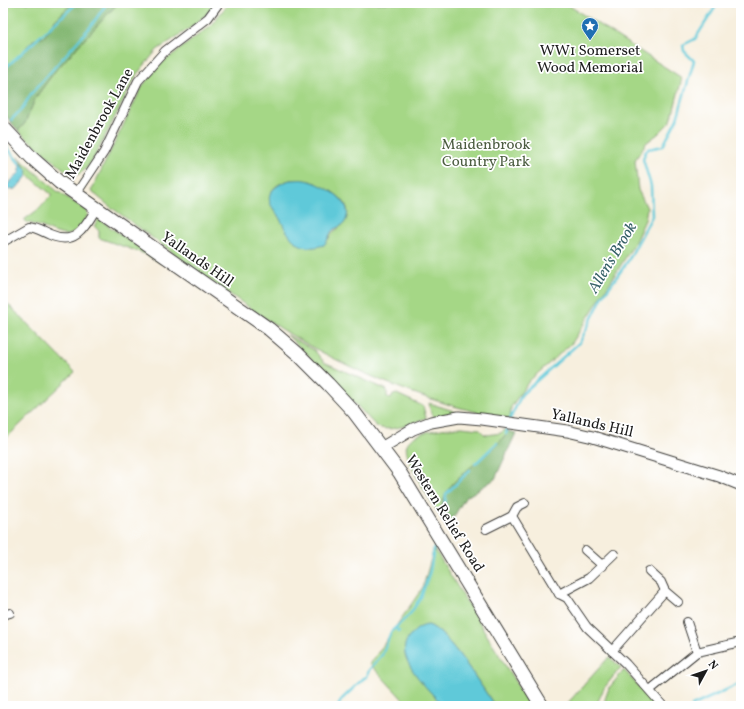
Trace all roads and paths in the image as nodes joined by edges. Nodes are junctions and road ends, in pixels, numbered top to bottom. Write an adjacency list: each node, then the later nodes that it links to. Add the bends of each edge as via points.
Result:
1 (219, 3): 3 (street, Maidenbrook Lane, via 208,18 165,51 138,80 104,152)
2 (3, 127): 3 (main road, Yallands Hill, via 32,158)
3 (76, 194): 4 (main road, Yallands Hill)
4 (96, 209): 5 (street, via 88,224 72,237 62,239 29,227); 6 (main road, Yallands Hill, via 269,329)
5 (3, 242)
6 (298, 354): 7 (main road, Western Relief Road, via 354,412)
7 (381, 448): 8 (street, Yallands Hill, via 413,429 431,422 459,418 482,419 593,437); 24 (main road, Western Relief Road, via 400,472 444,542)
8 (741, 485)
9 (525, 503): 10 (street, via 517,507)
10 (512, 516): 11 (street); 17 (street)
11 (486, 529)
12 (585, 550): 14 (street)
13 (614, 554): 14 (street)
14 (603, 566): 17 (street, via 589,578)
15 (649, 571): 16 (street, via 661,582)
16 (665, 591): 18 (street); 21 (street)
17 (559, 594): 21 (street, via 567,598 587,627)
18 (678, 602)
19 (687, 622): 22 (street)
20 (741, 642): 22 (street)
21 (612, 651): 23 (street)
22 (697, 652): 23 (street)
23 (650, 690): 25 (street)
24 (542, 706)
25 (663, 706)

